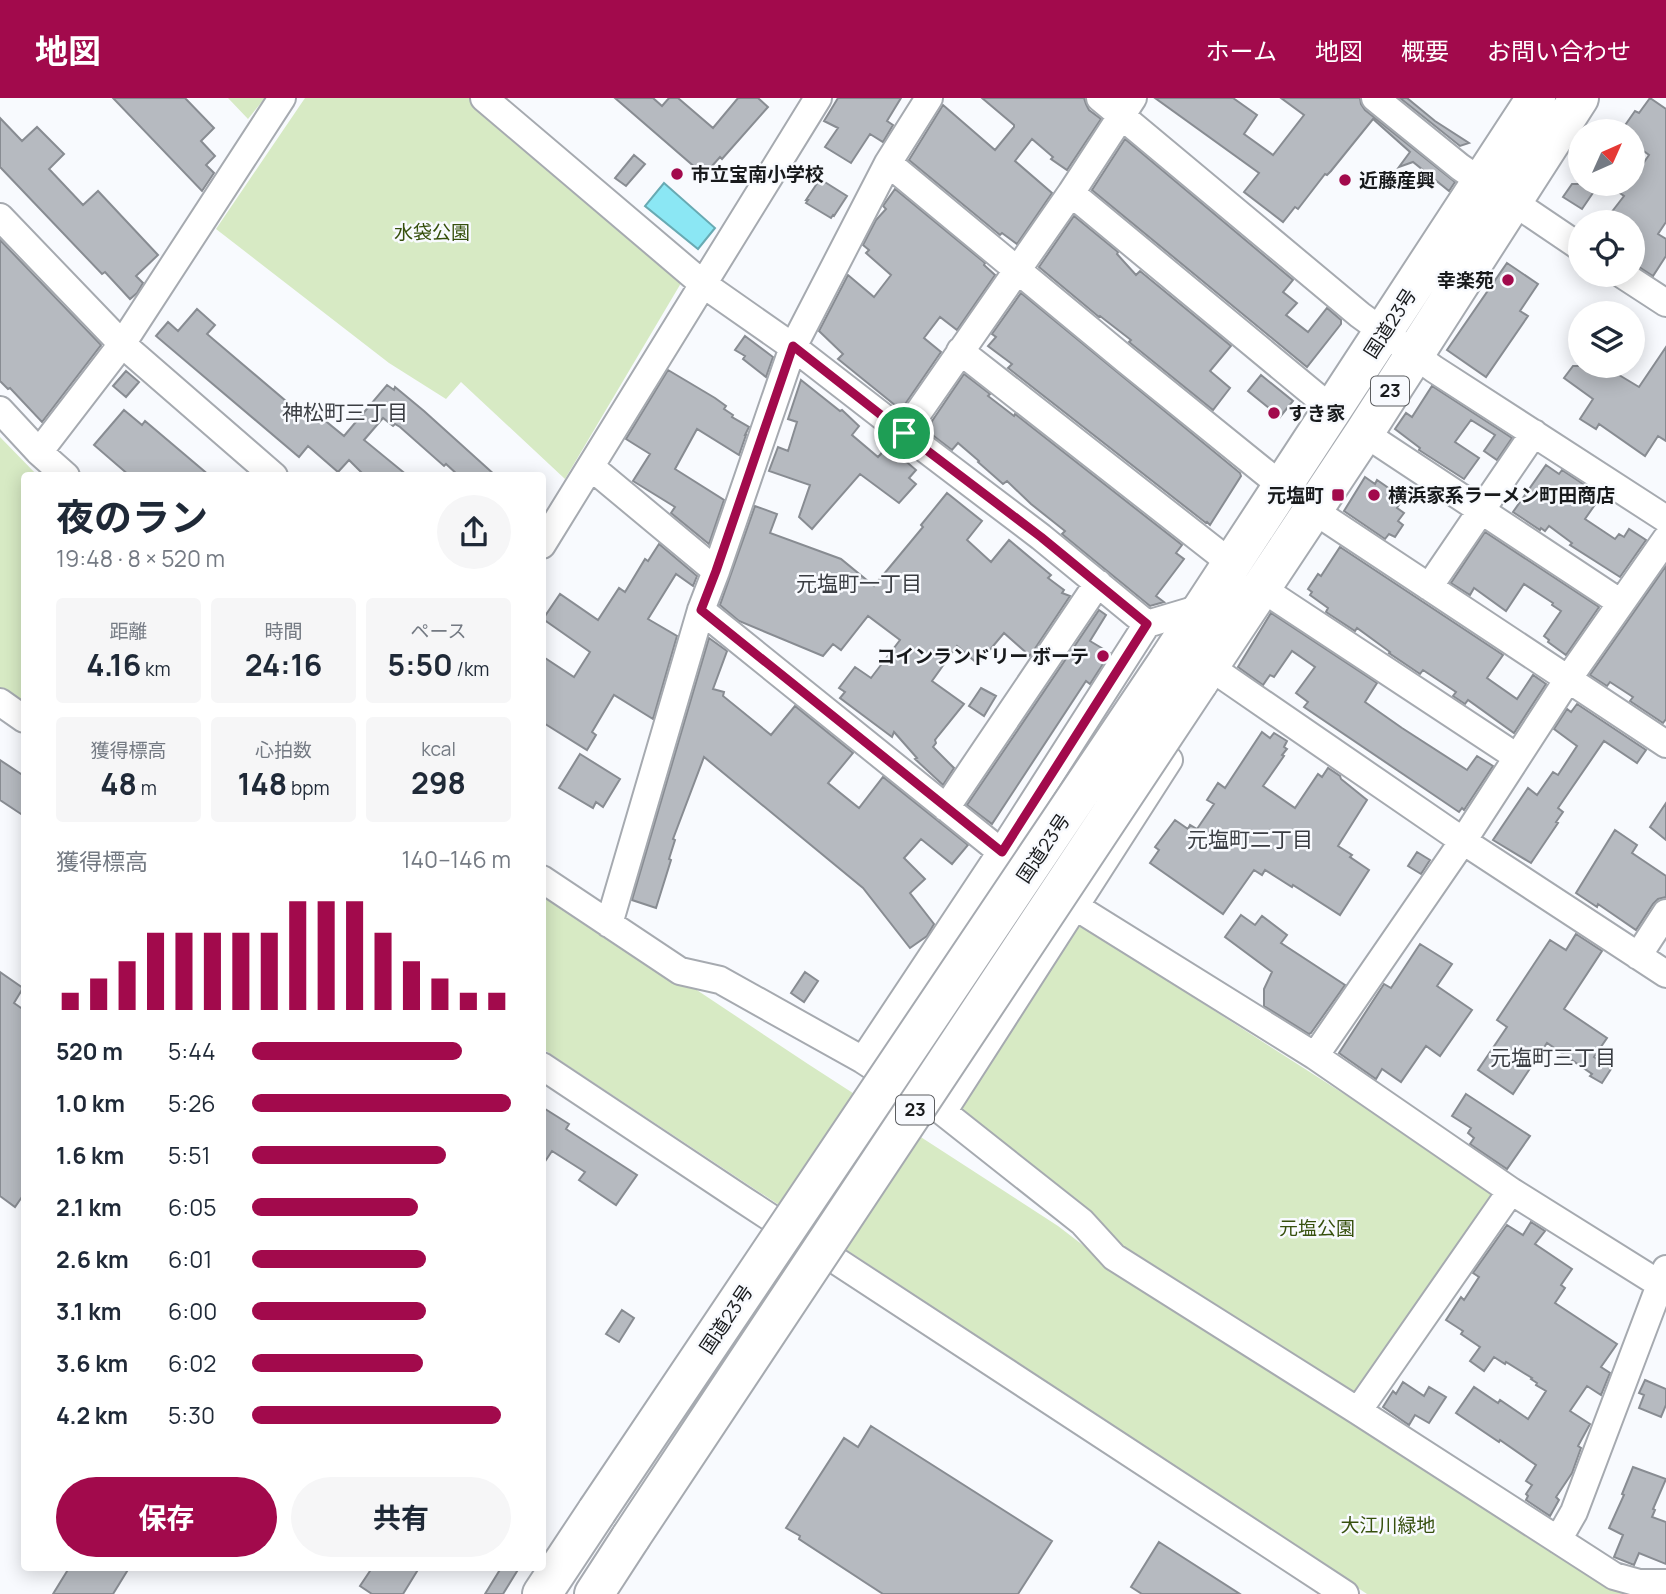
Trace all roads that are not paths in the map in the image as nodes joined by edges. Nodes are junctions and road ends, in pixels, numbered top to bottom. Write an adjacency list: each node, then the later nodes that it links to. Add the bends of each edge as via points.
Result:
1 (282, 98): 20 (street)
2 (484, 98): 16 (street)
3 (818, 98): 16 (street)
4 (929, 98): 10 (street)
5 (1100, 98): 9 (street)
6 (1375, 98): 11 (street)
7 (1536, 98): 11 (highway, 国道23号 / 23)
8 (1579, 98): 11 (highway, 国道23号 / 23)
9 (1127, 107): 12 (street); 19 (street)
10 (888, 163): 15 (street); 21 (street)
11 (1497, 192): 14 (street); 19 (highway, 国道23号 / 23); 23 (highway, 国道23号 / 23)
12 (1071, 193): 15 (street); 25 (street)
13 (0, 217): 20 (street)
14 (1568, 239)
15 (1017, 270): 22 (street); 33 (street)
16 (703, 284): 21 (street); 30 (street)
17 (1641, 287): 18 (street)
18 (1666, 303)
19 (1384, 332): 23 (street); 25 (highway, 国道23号 / 23)
20 (122, 344): 29 (street); 32 (street)
21 (793, 346): 26 (street); 40 (street)
22 (960, 351): 26 (street); 39 (street)
23 (1414, 354): 27 (highway, 国道23号 / 23); 28 (street)
24 (0, 410): 29 (street)
25 (1333, 410): 33 (highway, 国道23号 / 23)
26 (904, 433): 41 (street)
27 (1364, 433): 34 (highway, 国道23号 / 23); 35 (street)
28 (1534, 433): 35 (street); 36 (street)
29 (39, 452): 31 (street)
30 (591, 467): 37 (street); 40 (street)
31 (62, 472)
32 (269, 472)
33 (1283, 487): 39 (highway, 国道23号 / 23)
34 (1313, 510): 42 (street); 43 (highway, 国道23号 / 23)
35 (1480, 510): 42 (street); 44 (street)
36 (1666, 519)
37 (546, 539)
38 (1666, 539): 44 (street)
39 (1232, 564): 45 (highway, 国道23号 / 23)
40 (716, 571): 46 (street)
41 (1098, 583): 47 (street); 54 (street)
42 (1429, 587): 49 (street)
43 (1261, 588): 48 (highway, 国道23号 / 23); 53 (street)
44 (1621, 603): 49 (street)
45 (1204, 607): 47 (street); 48 (highway, 国道23号 / 23)
46 (701, 610): 54 (street); 60 (street)
47 (1147, 624): 56 (street)
48 (1200, 671): 55 (street); 58 (street); 72 (highway, 国道23号 / 23, bridge); 73 (highway, 国道23号 / 23, bridge)
49 (1568, 679): 52 (street); 53 (street)
50 (0, 702): 51 (street)
51 (21, 717)
52 (1666, 744)
53 (1517, 757): 55 (street)
54 (946, 808): 56 (street)
55 (1463, 841): 61 (street); 63 (street)
56 (1002, 852): 64 (street)
57 (546, 882): 60 (street)
58 (1076, 906): 63 (street); 66 (street)
59 (1666, 913): 61 (street)
60 (609, 924): 64 (street, via 680,971 720,981)
61 (1638, 956): 62 (street)
62 (1666, 974)
63 (1315, 1056): 67 (street)
64 (863, 1060): 66 (street)
65 (546, 1069): 74 (street)
66 (943, 1112): 69 (street, via 1082,1223 1114,1257)
67 (1511, 1191): 68 (street); 69 (street)
68 (1664, 1280): 70 (street, via 1574,1512)
69 (1358, 1410): 70 (street)
70 (1558, 1540): 71 (street, via 1614,1576 1639,1583)
71 (1666, 1583)
72 (542, 1594)
73 (594, 1594)
74 (1345, 1594)

